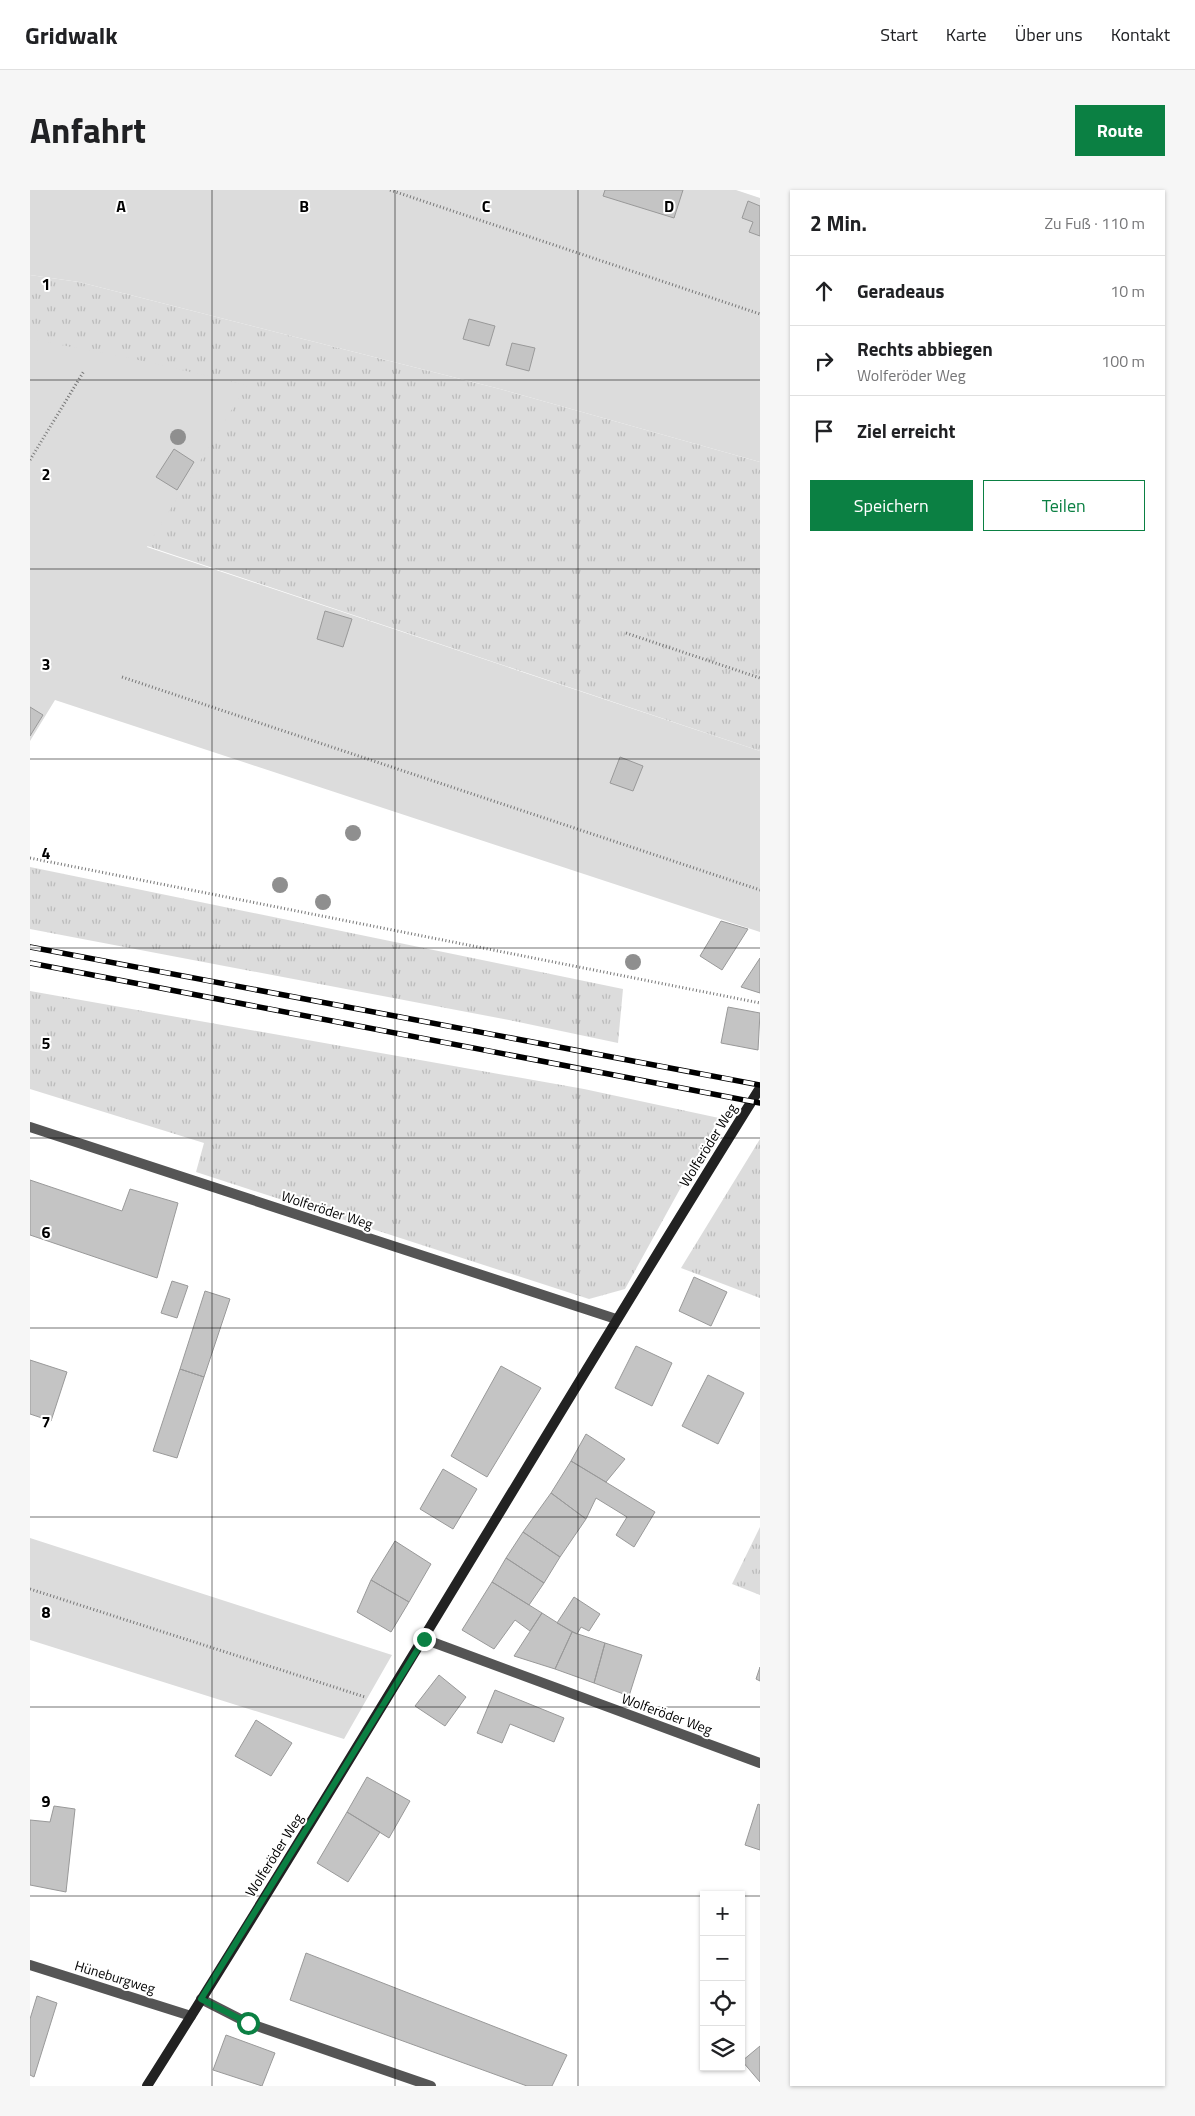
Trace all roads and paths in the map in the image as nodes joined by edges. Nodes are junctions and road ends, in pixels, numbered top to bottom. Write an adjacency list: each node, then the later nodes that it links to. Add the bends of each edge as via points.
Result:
1 (390, 190): 2 (path)
2 (760, 314)
3 (84, 371): 4 (path)
4 (30, 460)
5 (626, 633): 7 (path)
6 (122, 677): 9 (path)
7 (760, 678)
8 (30, 858): 10 (path)
9 (760, 890)
10 (760, 1003)
11 (760, 1088): 13 (main road, Wolferöder Weg)
12 (30, 1127): 13 (street, Wolferöder Weg)
13 (616, 1319): 15 (main road, Wolferöder Weg)
14 (30, 1589): 16 (path)
15 (424, 1639): 16 (main road, Wolferöder Weg); 17 (street, Wolferöder Weg)
16 (384, 1703): 19 (main road, Wolferöder Weg)
17 (760, 1763)
18 (30, 1965): 20 (street, Hüneburgweg)
19 (201, 1999): 20 (main road, Wolferöder Weg); 22 (street, via 248,2023)
20 (191, 2016): 21 (main road, Wolferöder Weg)
21 (147, 2086)
22 (431, 2086)

